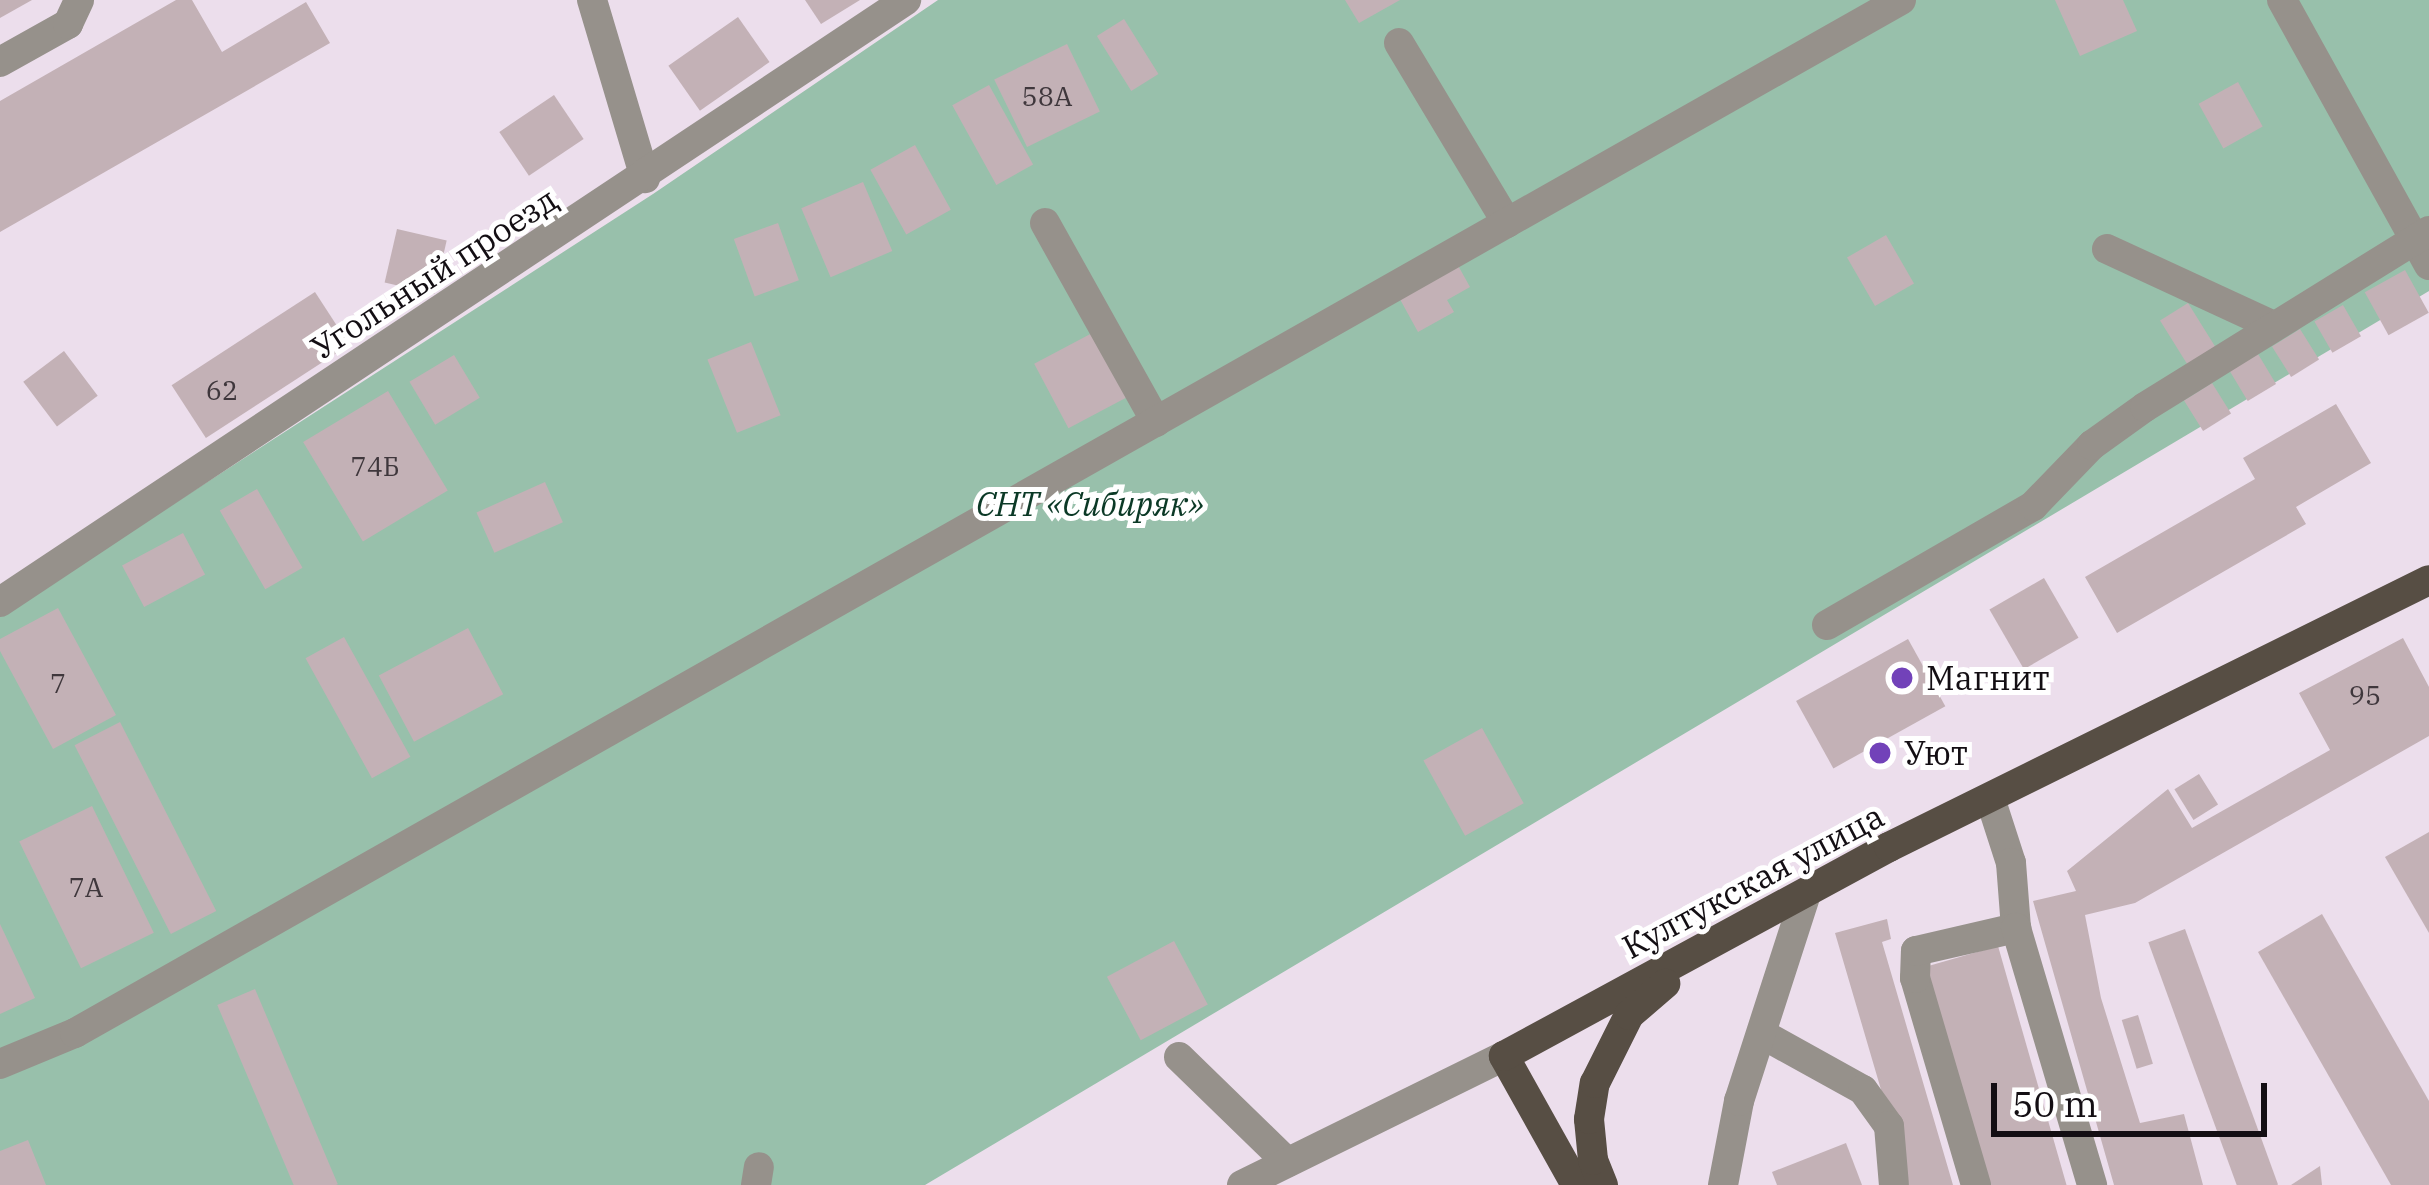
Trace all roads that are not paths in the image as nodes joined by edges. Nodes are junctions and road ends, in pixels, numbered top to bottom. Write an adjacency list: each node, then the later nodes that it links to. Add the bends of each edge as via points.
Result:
1 (80, 0): 7 (street, via 68,24)
2 (592, 0): 8 (street)
3 (906, 0): 8 (street, Угольный проезд)
4 (1900, 0): 10 (street)
5 (2282, 0): 11 (street)
6 (1399, 43): 10 (street)
7 (0, 62)
8 (645, 178): 16 (street, Угольный проезд)
9 (1046, 223): 14 (street)
10 (1507, 223): 14 (street)
11 (2424, 245): 13 (street)
12 (2107, 248): 13 (street)
13 (2275, 326): 17 (street, via 2092,445 2033,506)
14 (1156, 422): 25 (street, via 75,1033)
15 (2429, 580): 18 (main road, Култукская улица)
16 (0, 602)
17 (1827, 625)
18 (1990, 798): 19 (main road, Култукская улица); 20 (street, via 2011,862)
19 (1806, 892): 21 (main road, Култукская улица); 22 (street)
20 (2016, 928): 32 (street, via 1916,952 1915,978); 33 (street)
21 (1705, 948): 24 (main road, Култукская улица); 29 (main road, via 1629,1016 1595,1083 1592,1160)
22 (1762, 1034): 30 (street); 31 (street, via 1863,1090 1889,1126)
23 (1179, 1057): 26 (street)
24 (1504, 1057): 26 (street, Култукская улица); 28 (main road)
25 (0, 1064)
26 (1287, 1162): 27 (street, Култукская улица)
27 (1242, 1185)
28 (1576, 1185)
29 (1603, 1185)
30 (1723, 1185)
31 (1894, 1185)
32 (1976, 1185)
33 (2092, 1185)

